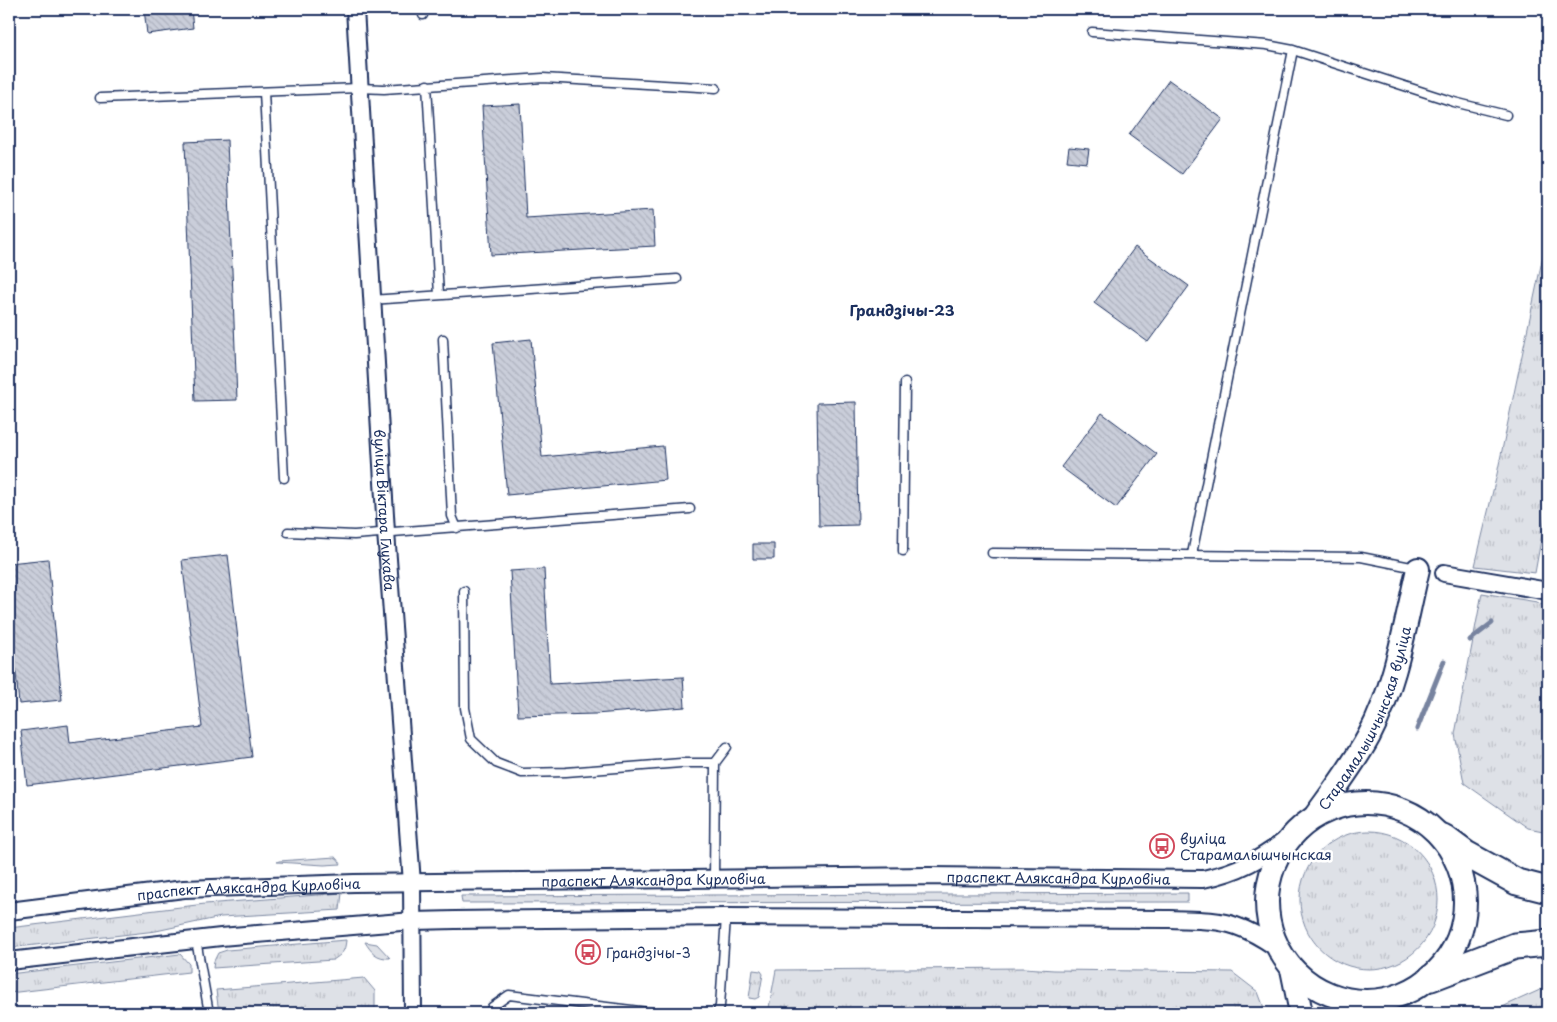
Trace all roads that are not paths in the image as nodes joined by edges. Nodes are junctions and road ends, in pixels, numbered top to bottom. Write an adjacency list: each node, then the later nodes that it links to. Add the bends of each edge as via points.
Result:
1 (355, 9): 5 (street, вуліца Віктара Глухава)
2 (1092, 32): 3 (lane, via 1267,45)
3 (1294, 50): 9 (lane, via 1454,102); 22 (lane)
4 (427, 85): 5 (lane); 6 (lane, via 543,78); 11 (lane)
5 (359, 88): 7 (lane); 12 (street, вуліца Віктара Глухава)
6 (716, 88)
7 (264, 92): 8 (lane); 15 (lane)
8 (100, 98)
9 (1506, 115)
10 (677, 279): 11 (lane)
11 (439, 295): 12 (lane)
12 (371, 300): 19 (street, вуліца Віктара Глухава)
13 (443, 339): 17 (lane, via 452,516)
14 (905, 383): 20 (lane)
15 (284, 478)
16 (690, 509): 17 (lane)
17 (457, 528): 19 (lane)
18 (288, 532): 19 (lane, via 354,535)
19 (386, 532): 33 (street, вуліца Віктара Глухава)
20 (903, 551)
21 (992, 553): 22 (lane)
22 (1192, 554): 23 (lane, via 1361,557)
23 (1418, 569): 29 (main road, Старамалышчынская вуліца, via 1387,694 1364,746)
24 (1444, 573): 26 (street)
25 (464, 591): 28 (lane, via 465,708 471,738 496,763 522,773)
26 (1548, 591)
27 (727, 747): 28 (lane)
28 (715, 763): 32 (lane)
29 (1316, 816): 30 (main road, Старамалышчынская вуліца); 31 (main road, Старамалышчынская вуліца, via 1343,805 1370,802 1410,812)
30 (1290, 837): 32 (street, праспект Аляксандра Курловіча, via 1243,868 1203,879 929,876); 40 (main road, Старамалышчынская вуліца, via 1274,864 1267,892 1267,915)
31 (1443, 837): 34 (main road, via 1466,854 1517,882); 43 (main road, Старамалышчынская вуліца, via 1458,861 1464,881 1466,909 1454,949)
32 (714, 879): 33 (street, праспект Аляксандра Курловіча)
33 (412, 883): 35 (street, праспект Аляксандра Курловіча, via 184,889); 37 (street, вуліца Віктара Глухава)
34 (1548, 890)
35 (9, 911)
36 (726, 917): 37 (street); 40 (street, via 1170,919 1235,926); 49 (lane)
37 (413, 921): 38 (street); 46 (street, вуліца Віктара Глухава)
38 (196, 940): 41 (street); 45 (lane)
39 (1548, 943): 43 (main road, via 1515,946)
40 (1278, 948): 42 (main road, Старамалышчынская вуліца)
41 (9, 961)
42 (1292, 969): 44 (main road, Старамалышчынская вуліца, via 1315,988 1341,999); 50 (main road, Старамалышчынская вуліца)
43 (1430, 978): 44 (main road, Старамалышчынская вуліца)
44 (1378, 1007)
45 (209, 1013)
46 (413, 1013)
47 (489, 1013): 48 (lane, via 492,1007 510,995)
48 (656, 1013)
49 (717, 1013)
50 (1301, 1013)

